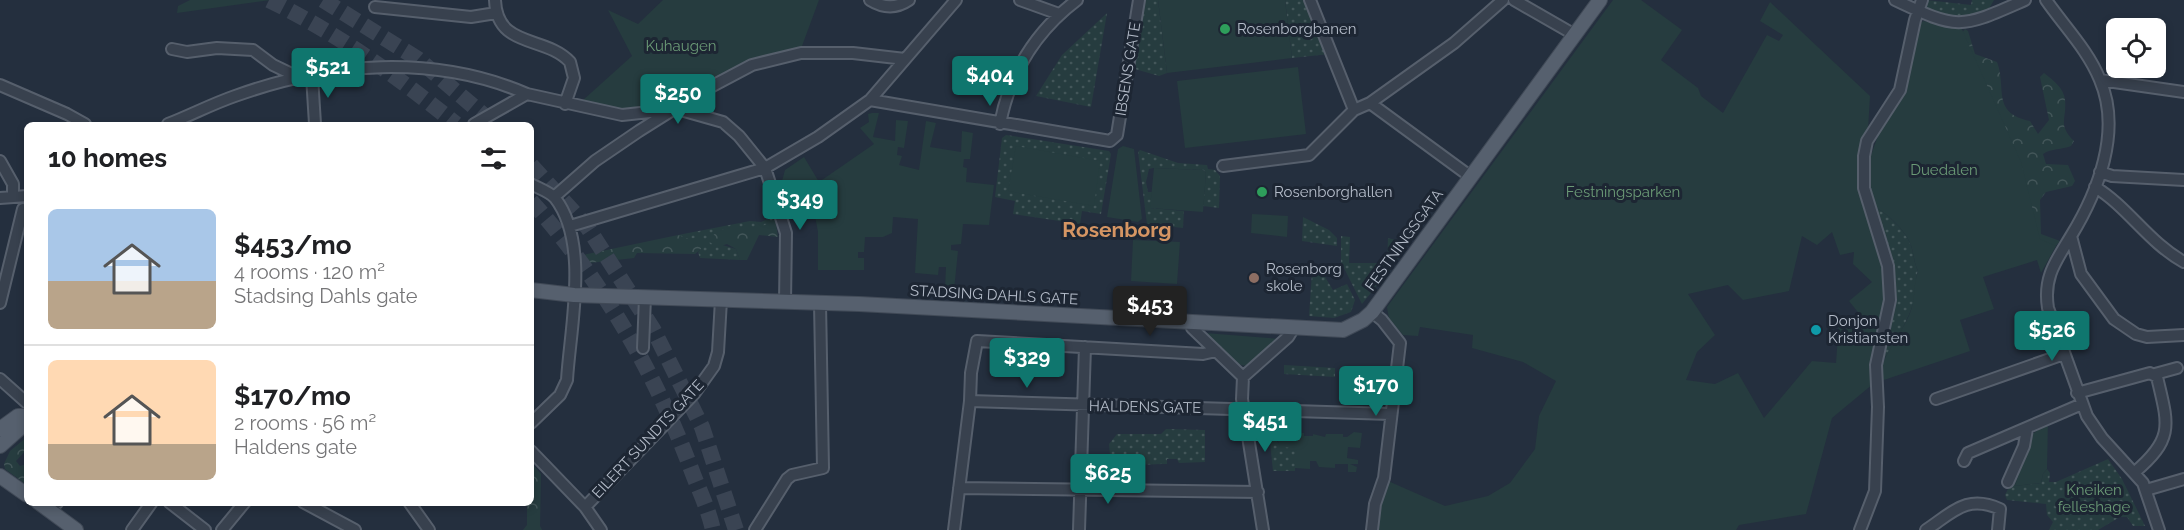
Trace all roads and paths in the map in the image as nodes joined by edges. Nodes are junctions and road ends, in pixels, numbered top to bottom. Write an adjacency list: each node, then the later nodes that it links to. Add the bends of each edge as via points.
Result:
1 (495, 0): 18 (street)
2 (870, 0): 3 (street, via 881,6 901,6)
3 (909, 0)
4 (956, 0): 22 (street)
5 (1020, 0): 19 (street)
6 (1077, 0): 19 (street)
7 (1139, 0): 38 (street, IBSENS GATE, via 1115,137 1105,141)
8 (1310, 0): 33 (street)
9 (1503, 0): 30 (street, via 1454,44)
10 (1514, 0): 20 (street)
11 (1600, 0): 20 (main road, FESTNINGSGATA)
12 (1895, 0): 17 (street)
13 (1922, 0): 17 (street)
14 (2025, 0): 17 (street, via 1966,24 1943,22)
15 (2046, 0): 25 (street)
16 (375, 7): 18 (street, via 471,17)
17 (1919, 11): 118 (street, via 1900,90 1867,141 1864,156 1864,188 1888,266 1890,300 1876,365 1875,491)
18 (496, 13): 31 (street, via 507,31 555,51 570,62 574,78)
19 (1059, 14): 38 (street, via 1015,72)
20 (1575, 35): 43 (main road, FESTNINGSGATA)
21 (172, 49): 24 (street, via 252,50)
22 (905, 59): 29 (street); 32 (street, via 801,53 752,65)
23 (312, 76): 24 (street); 28 (street, via 351,68 432,69 504,84); 36 (street)
24 (298, 77): 35 (street, via 238,95)
25 (2100, 80): 27 (street); 42 (street, via 2108,117)
26 (0, 85): 34 (street)
27 (2184, 92)
28 (527, 94): 31 (street); 37 (street)
29 (870, 100): 38 (street); 41 (street)
30 (1370, 103): 33 (street); 43 (street)
31 (565, 104): 32 (street, via 622,115)
32 (677, 109): 41 (street, via 723,122 740,136); 49 (street, via 595,161)
33 (1354, 110): 40 (street, via 1309,155)
34 (81, 122)
35 (173, 122)
36 (315, 122)
37 (478, 122)
38 (1000, 124)
39 (0, 161): 47 (street, via 14,184)
40 (1223, 166)
41 (765, 168): 52 (street); 59 (street, via 786,233)
42 (2100, 172): 44 (street); 46 (street)
43 (1471, 177): 62 (main road, FESTNINGSGATA)
44 (2184, 180)
45 (534, 186): 49 (street)
46 (2095, 187): 53 (street); 54 (street, via 2163,249)
47 (13, 195): 48 (street); 50 (street)
48 (24, 196)
49 (554, 197): 52 (street)
50 (0, 198)
51 (23, 210): 60 (street)
52 (570, 226): 56 (street)
53 (2071, 236): 65 (street, via 2081,274 2114,319 2148,337); 69 (street, via 2050,270 2046,290)
54 (2184, 262)
55 (534, 290): 56 (main road, STADSING DAHLS GATE)
56 (574, 295): 57 (main road, STADSING DAHLS GATE); 83 (street, via 564,388)
57 (645, 297): 58 (main road, STADSING DAHLS GATE); 67 (street)
58 (721, 300): 59 (main road, STADSING DAHLS GATE); 105 (street, EILERT SUNDTS GATE, via 714,366 694,394)
59 (785, 302): 61 (main road, STADSING DAHLS GATE)
60 (0, 303)
61 (820, 303): 63 (main road, STADSING DAHLS GATE); 113 (street, via 823,468 787,479)
62 (1372, 312): 64 (main road, STADSING DAHLS GATE, via 1343,330); 81 (street, FESTNINGSGATA, via 1400,343)
63 (1191, 323): 64 (main road, STADSING DAHLS GATE); 68 (street)
64 (1293, 329): 72 (street)
65 (2184, 335)
66 (1085, 347): 68 (street, via 1203,354); 77 (street, via 977,341); 79 (street)
67 (643, 348)
68 (1216, 351): 72 (street)
69 (2064, 354): 74 (street); 75 (street)
70 (2177, 368): 71 (street)
71 (2155, 374): 74 (street); 90 (street, via 2167,420 2166,432 2157,452)
72 (1243, 377): 80 (street)
73 (0, 379): 76 (street)
74 (2077, 393): 78 (street)
75 (1936, 399)
76 (24, 400)
77 (970, 401): 79 (street, HALDENS GATE); 94 (street)
78 (2082, 404): 86 (street); 90 (street, via 2102,438)
79 (1082, 405): 80 (street, HALDENS GATE); 95 (street)
80 (1244, 410): 81 (street, HALDENS GATE); 97 (street)
81 (1391, 414): 117 (street, FESTNINGSGATA)
82 (24, 416): 85 (main road)
83 (534, 420)
84 (24, 425): 87 (main road)
85 (0, 429)
86 (2027, 429): 89 (street, via 1968,453); 93 (street)
87 (0, 446)
88 (534, 454): 105 (street)
89 (1964, 461)
90 (2135, 472): 96 (street)
91 (0, 476): 98 (main road)
92 (2184, 479): 96 (street)
93 (2008, 482)
94 (959, 488): 95 (street); 114 (street)
95 (1080, 490): 97 (street); 115 (street)
96 (2146, 490): 121 (street)
97 (1258, 492): 116 (street)
98 (24, 493)
99 (43, 506): 106 (main road)
100 (149, 506): 107 (street)
101 (174, 506): 108 (street)
102 (241, 506): 109 (street)
103 (310, 506): 110 (street)
104 (412, 506): 111 (street)
105 (585, 507): 112 (street)
106 (76, 530)
107 (132, 530)
108 (205, 530)
109 (222, 530)
110 (355, 530)
111 (429, 530)
112 (601, 530)
113 (755, 530)
114 (954, 530)
115 (1079, 530)
116 (1263, 530)
117 (1372, 530)
118 (1860, 530)
119 (1926, 530): 120 (street, via 1966,503 1980,502 2000,509)
120 (1998, 530)
121 (2159, 530)

